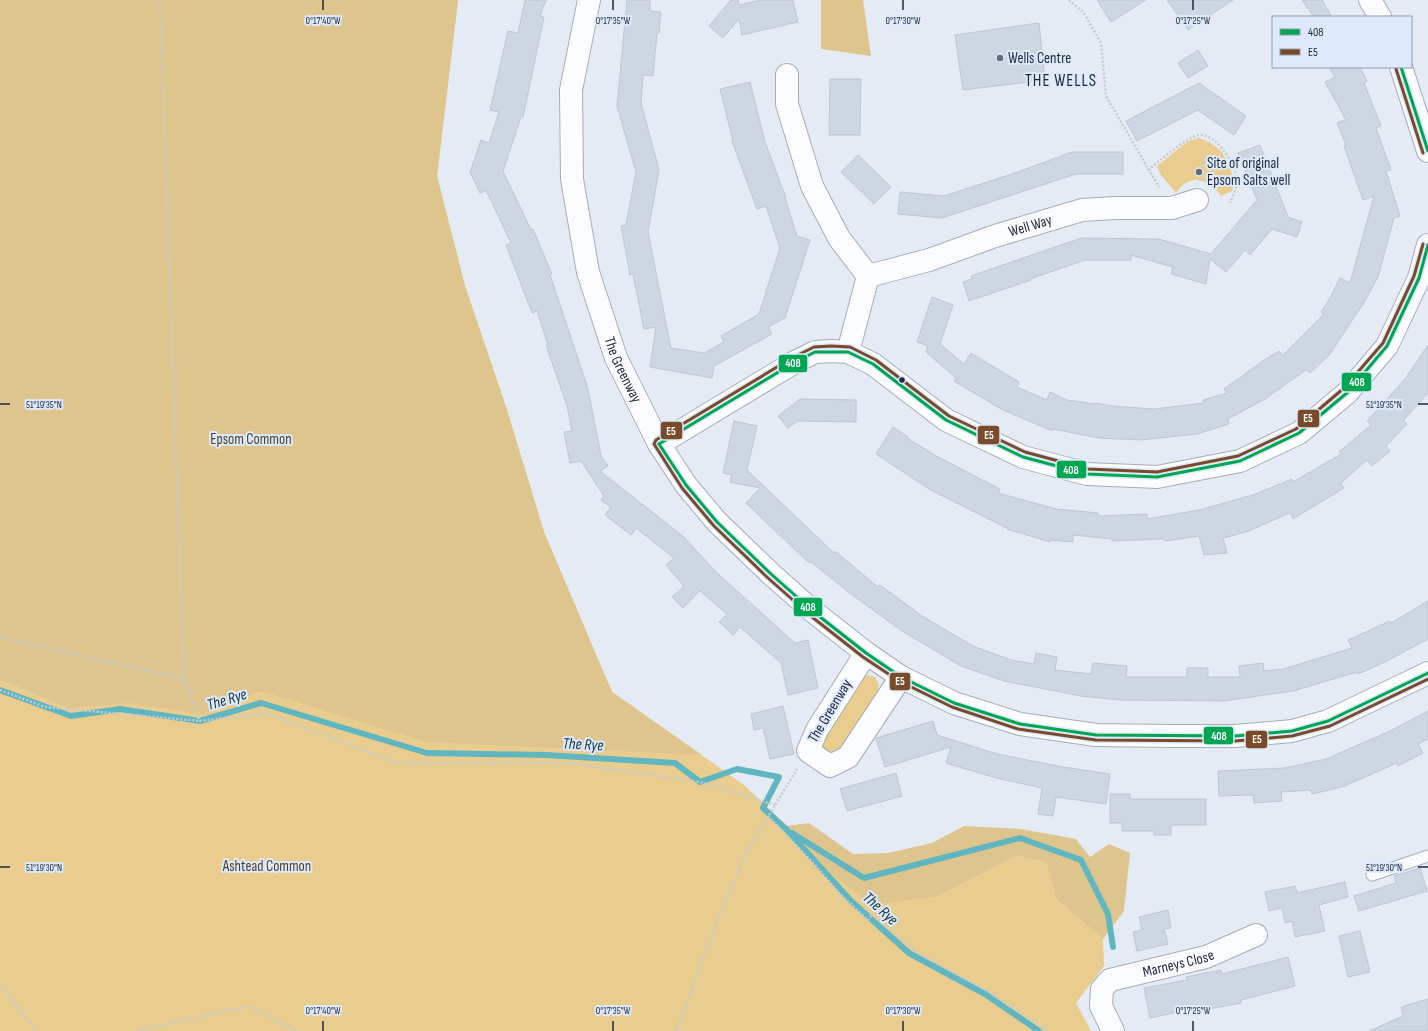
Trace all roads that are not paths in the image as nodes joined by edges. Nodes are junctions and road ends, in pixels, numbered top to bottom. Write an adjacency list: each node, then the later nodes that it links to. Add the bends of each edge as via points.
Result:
1 (588, 0): 11 (street, The Greenway, via 571,90 572,178 588,272 616,358)
2 (1370, 0): 3 (street)
3 (1379, 16)
4 (1400, 68): 6 (street)
5 (787, 75): 9 (street, via 787,104 812,186 839,238)
6 (1428, 151)
7 (1197, 200): 9 (street, Well Way, via 1172,208 1082,210 995,236 930,260)
8 (1428, 245): 10 (street, via 1419,278 1387,346 1348,392 1299,433 1240,461 1158,477 1086,474 1023,457 946,420 873,364)
9 (868, 276): 10 (street)
10 (848, 352): 11 (street, via 816,352 795,362)
11 (659, 444): 12 (street, The Greenway, via 686,485 717,522 815,613)
12 (866, 653): 14 (street, The Greenway); 14 (street, The Greenway, via 816,730 808,751 830,766 848,757)
13 (1428, 673): 14 (street, The Greenway, via 1328,721 1292,731 1234,736 1096,735 1020,724 954,703)
14 (901, 677)
15 (1428, 856): 16 (lane)
16 (1372, 875)
17 (1256, 935): 18 (street, Marneys Close, via 1206,957 1110,980 1102,989 1101,1006)
18 (1113, 1031)

